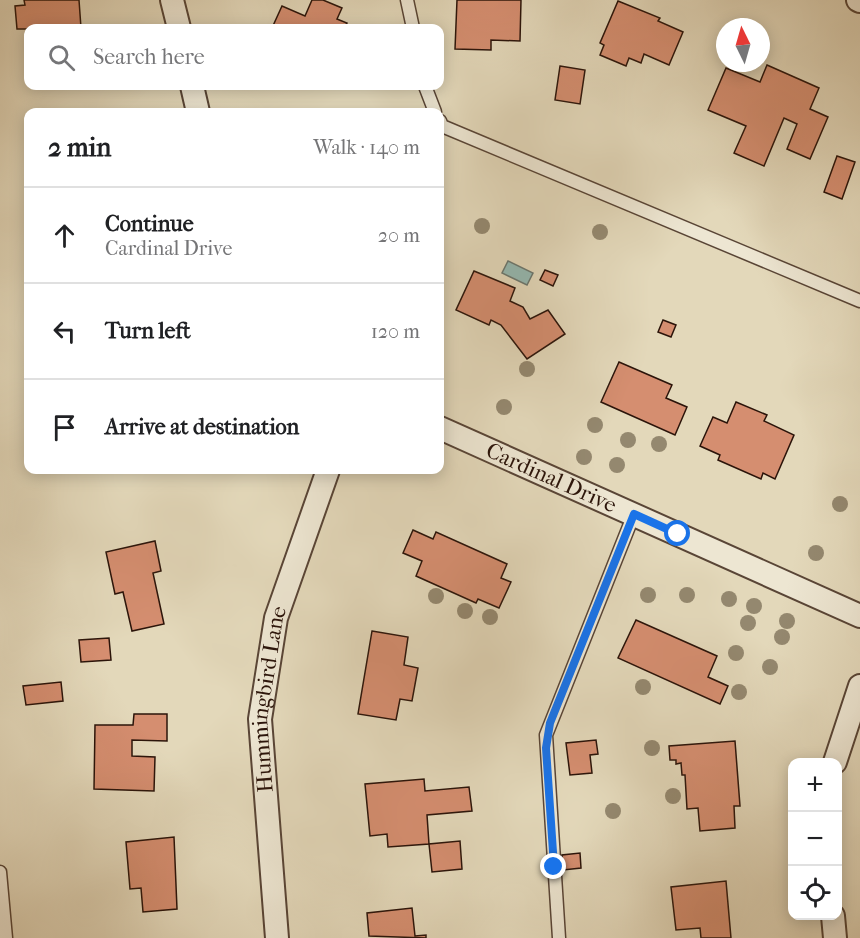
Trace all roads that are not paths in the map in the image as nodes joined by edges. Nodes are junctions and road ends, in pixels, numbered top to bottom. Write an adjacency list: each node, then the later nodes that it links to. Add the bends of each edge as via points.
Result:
1 (172, 0): 3 (street)
2 (407, 0): 4 (lane)
3 (178, 24)
4 (412, 24)
5 (193, 90): 7 (street)
6 (427, 90): 8 (lane)
7 (197, 108)
8 (433, 108)
9 (444, 127): 10 (lane)
10 (860, 301)
11 (444, 430): 13 (street, Cardinal Drive)
12 (327, 474): 20 (street, Hummingbird Lane, via 276,618 260,719)
13 (634, 514): 14 (street, Cardinal Drive); 21 (lane, via 546,735)
14 (860, 616)
15 (860, 686): 16 (street)
16 (836, 758)
17 (0, 872): 19 (lane)
18 (833, 920): 22 (street)
19 (6, 938)
20 (277, 938)
21 (560, 938)
22 (835, 938)

